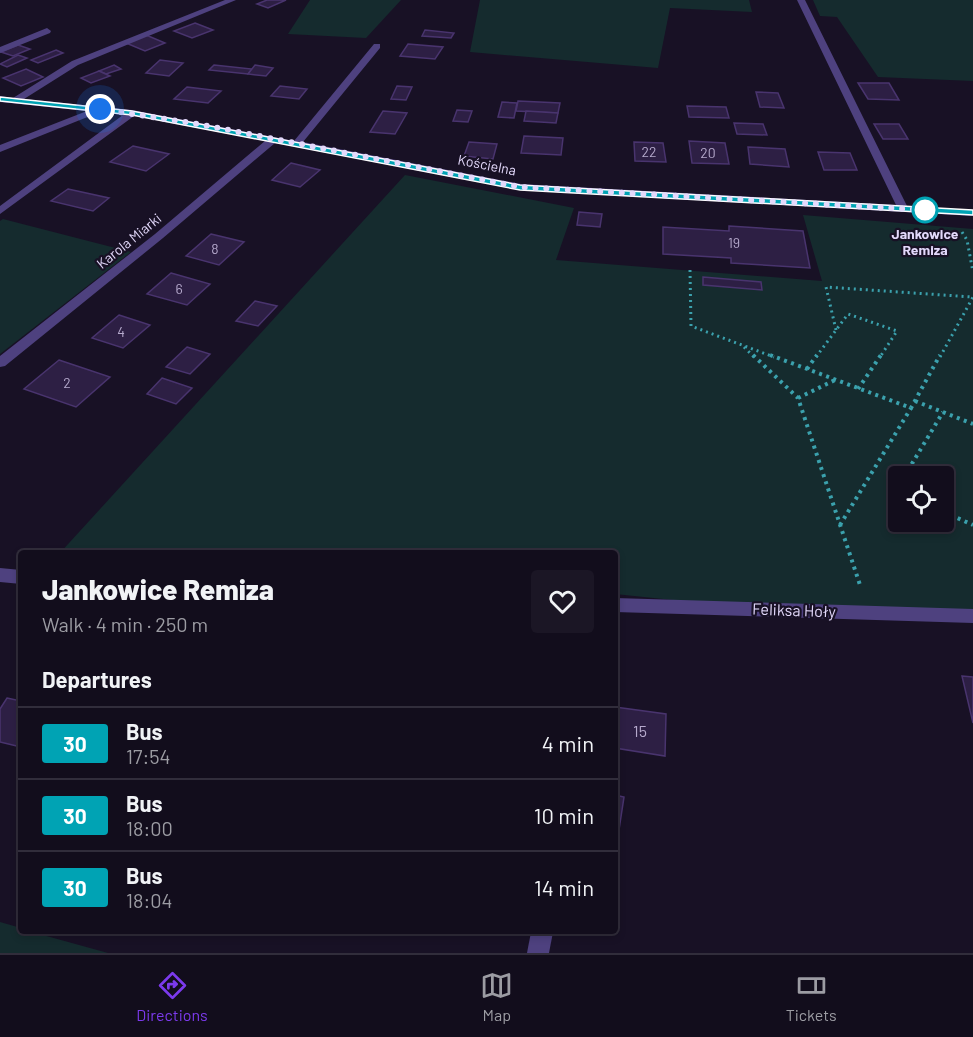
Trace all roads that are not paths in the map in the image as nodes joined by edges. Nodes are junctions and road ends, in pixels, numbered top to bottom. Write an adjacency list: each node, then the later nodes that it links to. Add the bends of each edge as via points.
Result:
1 (232, 0): 7 (street, via 75,63)
2 (801, 0): 13 (street)
3 (47, 31): 5 (street)
4 (377, 46): 11 (street)
5 (0, 50)
6 (0, 99): 7 (street, Kościelna)
7 (14, 101): 8 (street, Kościelna)
8 (100, 109): 9 (street, Kościelna); 12 (street)
9 (132, 113): 10 (street, Kościelna); 14 (street)
10 (274, 139): 11 (street, Kościelna); 16 (street, Karola Miarki)
11 (297, 143): 13 (street, Kościelna, via 520,187)
12 (0, 149)
13 (903, 209): 15 (street, Kościelna)
14 (0, 211)
15 (973, 213)
16 (0, 363)
17 (0, 575): 18 (street)
18 (18, 577)
19 (618, 604): 20 (street, Feliksa Hoły)
20 (973, 616)
21 (542, 934): 22 (street)
22 (538, 953)

